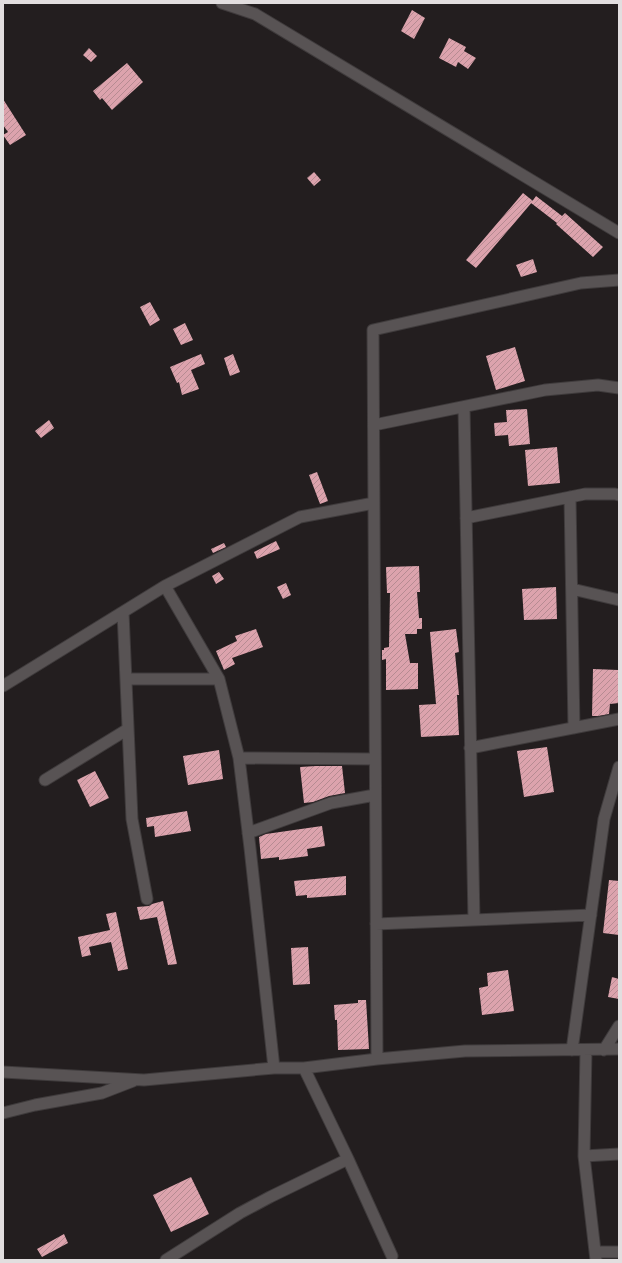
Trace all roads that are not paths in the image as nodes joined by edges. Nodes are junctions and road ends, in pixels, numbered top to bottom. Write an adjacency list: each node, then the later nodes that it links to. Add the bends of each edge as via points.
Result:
1 (222, 3): 2 (street, via 255,14)
2 (619, 233)
3 (619, 280): 6 (street, via 581,282 373,330)
4 (619, 388): 5 (street, via 598,385 545,390)
5 (464, 407): 6 (street); 10 (street)
6 (374, 425): 9 (street)
7 (619, 495): 8 (street, via 585,494)
8 (570, 497): 10 (street); 12 (street)
9 (374, 502): 11 (street, via 300,518); 23 (street)
10 (466, 518): 21 (street)
11 (165, 586): 14 (street); 16 (street)
12 (572, 589): 13 (street); 19 (street)
13 (619, 600)
14 (123, 612): 15 (street); 17 (street)
15 (126, 679): 16 (street); 20 (street)
16 (219, 679): 22 (street)
17 (3, 686)
18 (619, 719): 19 (street)
19 (574, 728): 21 (street)
20 (128, 729): 25 (street); 28 (street, via 132,819)
21 (470, 748): 30 (street)
22 (239, 758): 23 (street); 27 (street)
23 (375, 759): 26 (street)
24 (619, 767): 29 (street, via 604,820)
25 (45, 780)
26 (376, 796): 27 (street, via 331,803); 31 (street)
27 (248, 833): 38 (street)
28 (147, 899)
29 (591, 915): 30 (street); 34 (street)
30 (474, 920): 31 (street)
31 (376, 924): 37 (street)
32 (619, 1026): 36 (street)
33 (619, 1049): 36 (street)
34 (572, 1050): 35 (street); 37 (street, via 465,1051)
35 (586, 1050): 36 (street); 44 (street)
36 (604, 1050)
37 (377, 1059): 39 (street)
38 (274, 1068): 39 (street); 41 (street)
39 (304, 1068): 45 (street)
40 (3, 1072): 41 (street)
41 (137, 1079): 42 (street, via 102,1093)
42 (3, 1113)
43 (619, 1154): 44 (street)
44 (584, 1156): 48 (street)
45 (348, 1159): 47 (street); 49 (street, via 240,1213)
46 (619, 1252): 48 (street)
47 (392, 1256)
48 (596, 1256)
49 (178, 1257): 50 (street)
50 (166, 1260)

